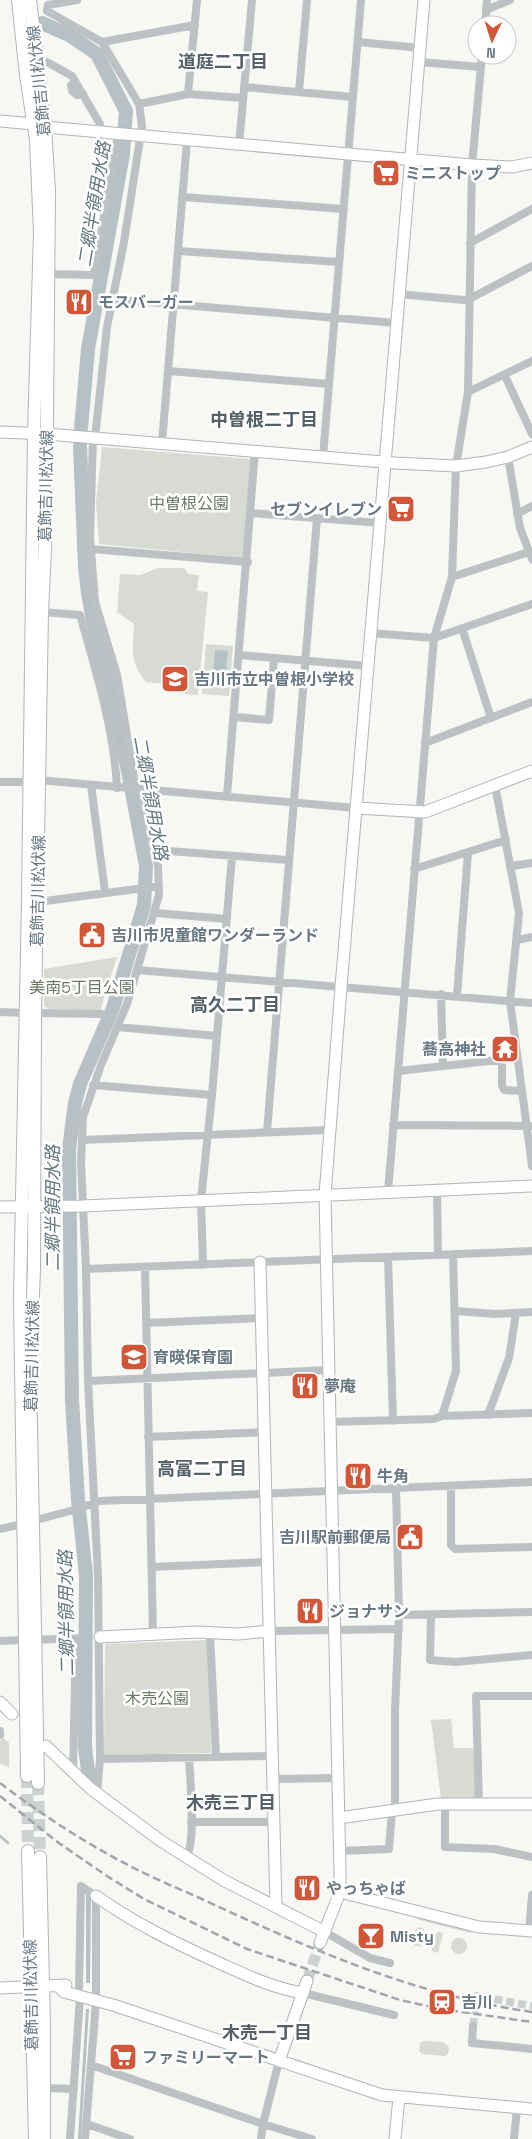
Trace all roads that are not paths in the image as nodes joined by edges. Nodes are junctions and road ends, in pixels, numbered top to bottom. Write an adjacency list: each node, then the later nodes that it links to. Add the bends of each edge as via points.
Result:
1 (18, 0): 27 (main road, 葛飾吉川松伏線, via 26,75)
2 (30, 0): 17 (main road, 葛飾吉川松伏線)
3 (77, 0): 14 (street, via 48,5 47,11)
4 (197, 0): 13 (street)
5 (252, 0): 20 (street)
6 (307, 0): 21 (street)
7 (361, 0): 15 (street)
8 (424, 0): 16 (street)
9 (487, 0): 11 (street)
10 (510, 0): 11 (street)
11 (486, 10): 12 (street)
12 (486, 15)
13 (195, 26): 14 (street); 22 (street)
14 (102, 42): 25 (street)
15 (358, 42): 16 (street); 23 (street)
16 (420, 48): 18 (street)
17 (38, 62): 27 (main road, 葛飾吉川松伏線); 28 (street, via 45,61 72,76 100,124)
18 (418, 62): 19 (street); 33 (street)
19 (481, 67): 35 (street)
20 (244, 87): 21 (street); 24 (street)
21 (299, 92): 23 (street)
22 (188, 94): 24 (street); 25 (street)
23 (353, 97): 32 (street)
24 (243, 98): 31 (street)
25 (139, 104): 29 (street, via 142,126)
26 (0, 122): 27 (street)
27 (39, 126): 28 (street); 43 (main road, 葛飾吉川松伏線, via 49,191); 56 (main road, 葛飾吉川松伏線)
28 (99, 133): 29 (street)
29 (128, 136): 30 (street); 43 (street, via 94,275); 46 (street, via 124,242)
30 (187, 141): 31 (street); 36 (street)
31 (239, 145): 32 (street)
32 (348, 154): 33 (street); 37 (street)
33 (410, 160): 35 (street); 44 (street)
34 (532, 163): 35 (street, via 512,167)
35 (472, 165): 39 (street)
36 (183, 197): 37 (street); 40 (street)
37 (343, 209): 41 (street)
38 (532, 209): 39 (street)
39 (470, 243): 45 (street)
40 (179, 251): 41 (street); 47 (street)
41 (339, 262): 48 (street)
42 (532, 266): 45 (street)
43 (48, 274): 56 (main road, 葛飾吉川松伏線)
44 (398, 294): 45 (street); 49 (street)
45 (469, 298): 54 (street)
46 (112, 299): 47 (street); 58 (street)
47 (174, 304): 48 (street); 51 (street)
48 (334, 318): 49 (street); 53 (street)
49 (396, 323): 64 (street)
50 (532, 361): 52 (street)
51 (168, 371): 53 (street); 59 (street)
52 (505, 376): 54 (street); 57 (street)
53 (329, 384): 62 (street)
54 (468, 392): 65 (street)
55 (0, 432): 56 (street)
56 (40, 433): 58 (street); 76 (main road, 葛飾吉川松伏線); 89 (main road, 葛飾吉川松伏線)
57 (532, 434)
58 (94, 438): 59 (street); 71 (street)
59 (162, 444): 61 (street)
60 (532, 447): 63 (street)
61 (256, 451): 62 (street); 67 (street)
62 (323, 457): 64 (street)
63 (508, 457): 65 (street); 68 (street)
64 (384, 462): 65 (street); 70 (street)
65 (456, 466): 74 (street)
66 (532, 506): 68 (street)
67 (251, 513): 69 (street); 73 (street)
68 (516, 514): 72 (street)
69 (317, 518): 70 (street); 82 (street)
70 (380, 523): 78 (street)
71 (91, 549): 73 (street); 94 (street, via 95,602 117,675)
72 (530, 555): 74 (street)
73 (248, 562): 80 (street)
74 (452, 577): 79 (street)
75 (532, 604): 77 (street)
76 (42, 612): 89 (main road, 葛飾吉川松伏線); 93 (street, via 80,615 103,702)
77 (462, 628): 79 (street); 86 (street)
78 (371, 633): 79 (street); 83 (street)
79 (434, 638): 87 (street)
80 (239, 655): 81 (street); 85 (street)
81 (274, 658): 82 (street); 85 (street, via 269,720)
82 (305, 660): 83 (street); 96 (street)
83 (368, 666): 97 (street)
84 (532, 702): 86 (street)
85 (234, 717): 95 (street)
86 (492, 718): 87 (street)
87 (425, 743): 98 (street)
88 (532, 771): 92 (street)
89 (35, 781): 90 (street); 91 (street); 109 (main road, 葛飾吉川松伏線); 124 (main road, 葛飾吉川松伏線)
90 (0, 782)
91 (90, 785): 93 (street); 108 (street)
92 (495, 786): 98 (street); 99 (street)
93 (120, 788): 94 (street)
94 (139, 790): 95 (street); 100 (street)
95 (227, 796): 96 (street)
96 (294, 802): 97 (street); 103 (street)
97 (356, 808): 98 (street); 117 (street)
98 (419, 813): 106 (street)
99 (506, 840): 101 (street); 105 (street)
100 (155, 850): 102 (street); 107 (street)
101 (468, 852): 106 (street); 120 (street)
102 (232, 856): 103 (street); 111 (street)
103 (288, 860): 116 (street)
104 (532, 863): 105 (street)
105 (512, 866): 113 (street, via 519,914)
106 (414, 869): 118 (street)
107 (160, 886): 108 (street); 110 (street)
108 (105, 892): 109 (street)
109 (38, 902): 124 (main road, 葛飾吉川松伏線)
110 (155, 912): 111 (street); 114 (street)
111 (228, 919): 115 (street)
112 (532, 937): 113 (street)
113 (516, 940): 121 (street)
114 (137, 970): 115 (street); 126 (street)
115 (223, 977): 116 (street); 127 (street)
116 (278, 982): 117 (street); 138 (street)
117 (341, 987): 118 (street); 137 (street)
118 (404, 992): 119 (street); 131 (street)
119 (441, 994): 120 (street); 130 (street)
120 (457, 996): 121 (street)
121 (510, 1001): 122 (street); 128 (street)
122 (532, 1003)
123 (0, 1012): 124 (street)
124 (31, 1013): 125 (street); 149 (main road, 葛飾吉川松伏線)
125 (102, 1014)
126 (117, 1027): 127 (street); 132 (street)
127 (217, 1036): 134 (street)
128 (517, 1058): 129 (street); 133 (street)
129 (502, 1060): 130 (street); 133 (street, via 504,1090)
130 (443, 1066): 131 (street)
131 (398, 1071): 135 (street)
132 (93, 1085): 134 (street); 140 (street, via 83,1117)
133 (521, 1091): 136 (street)
134 (212, 1095): 139 (street)
135 (393, 1125): 136 (street); 144 (street)
136 (529, 1126): 141 (street)
137 (330, 1130): 138 (street); 145 (street)
138 (267, 1132): 139 (street)
139 (209, 1135): 140 (street); 146 (street)
140 (82, 1140): 147 (street)
141 (532, 1166)
142 (532, 1186): 143 (street)
143 (436, 1189): 144 (street); 152 (street)
144 (388, 1192): 145 (street)
145 (325, 1195): 146 (street); 154 (street)
146 (201, 1200): 147 (street); 156 (street)
147 (80, 1206): 149 (street); 158 (street)
148 (0, 1207): 149 (street)
149 (28, 1208): 182 (main road, 葛飾吉川松伏線, via 30,1375)
150 (532, 1251): 151 (street)
151 (453, 1254): 152 (street); 159 (street)
152 (438, 1255): 153 (street)
153 (388, 1257): 154 (street); 171 (street)
154 (326, 1260): 155 (street); 164 (street)
155 (260, 1262): 156 (street); 162 (street)
156 (203, 1265): 157 (street)
157 (145, 1267): 158 (street); 163 (street)
158 (86, 1269): 167 (street)
159 (455, 1312): 161 (street); 170 (street, via 456,1371)
160 (532, 1312): 161 (street)
161 (516, 1313): 169 (street, via 509,1358)
162 (262, 1318): 163 (street); 165 (street)
163 (146, 1323): 166 (street)
164 (329, 1370): 165 (street); 172 (street)
165 (263, 1373): 166 (street); 173 (street)
166 (147, 1378): 167 (street); 174 (street)
167 (88, 1381): 181 (street)
168 (532, 1413): 169 (street)
169 (488, 1415): 170 (street)
170 (442, 1416): 171 (street, via 434,1420)
171 (393, 1421): 172 (street)
172 (330, 1422): 178 (street)
173 (265, 1432): 174 (street); 179 (street)
174 (148, 1437): 180 (street)
175 (532, 1482): 176 (street)
176 (451, 1486): 177 (street); 184 (street, via 451,1545 455,1549)
177 (396, 1488): 178 (street); 188 (street)
178 (332, 1492): 179 (street); 191 (street)
179 (266, 1494): 180 (street); 185 (street)
180 (150, 1499): 181 (street); 186 (street)
181 (91, 1504): 182 (street); 195 (street)
182 (27, 1523): 183 (street); 196 (main road, 葛飾吉川松伏線)
183 (0, 1529)
184 (532, 1547)
185 (268, 1562): 186 (street); 192 (street)
186 (152, 1567): 194 (street)
187 (532, 1612): 189 (street)
188 (399, 1615): 189 (street); 190 (street)
189 (430, 1616): 198 (street, via 430,1660 455,1662)
190 (399, 1629): 191 (street); 216 (street)
191 (334, 1630): 192 (street); 209 (street)
192 (269, 1631): 193 (street); 203 (street)
193 (210, 1633): 194 (street); 204 (street)
194 (153, 1634): 195 (street)
195 (100, 1637): 206 (street)
196 (30, 1640): 197 (street); 207 (street, via 76,1638); 208 (main road, 葛飾吉川松伏線); 211 (main road, 葛飾吉川松伏線)
197 (0, 1641)
198 (532, 1655)
199 (532, 1696): 214 (street, via 476,1696)
200 (0, 1702): 201 (street)
201 (12, 1714)
202 (46, 1746): 207 (street)
203 (272, 1756): 204 (street); 210 (street)
204 (216, 1757): 205 (street)
205 (189, 1758): 206 (street); 218 (street)
206 (100, 1759): 212 (street)
207 (73, 1773): 212 (street)
208 (27, 1776)
209 (338, 1778): 210 (street); 217 (street)
210 (273, 1779): 219 (street)
211 (38, 1783)
212 (97, 1794): 222 (street, via 161,1841)
213 (445, 1804): 214 (street); 216 (street); 224 (street, via 445,1847 494,1849)
214 (479, 1804): 215 (street)
215 (532, 1804)
216 (394, 1812): 217 (street); 221 (street, via 389,1849)
217 (339, 1818): 221 (street)
218 (191, 1822): 219 (street); 222 (street, via 190,1850)
219 (274, 1822): 228 (street)
220 (28, 1851): 234 (main road, 葛飾吉川松伏線)
221 (340, 1851): 225 (street)
222 (186, 1855): 228 (street, via 223,1880)
223 (40, 1857): 234 (main road, 葛飾吉川松伏線)
224 (532, 1857)
225 (340, 1892): 229 (street, via 479,1926); 230 (street)
226 (532, 1895): 229 (street)
227 (96, 1896): 236 (street, via 80,1886); 237 (street, via 185,1947 266,1985); 238 (street)
228 (276, 1908): 230 (street)
229 (530, 1931)
230 (325, 1932): 231 (street); 232 (street, via 370,1958)
231 (320, 1943)
232 (390, 1963)
233 (307, 1981): 237 (street)
234 (37, 1985): 235 (street); 236 (street, via 66,1985); 244 (main road, 葛飾吉川松伏線); 251 (main road, 葛飾吉川松伏線)
235 (0, 1988)
236 (80, 1993): 238 (street); 245 (street)
237 (303, 1993): 239 (street); 242 (street)
238 (96, 1998): 242 (street); 243 (street)
239 (394, 2015)
240 (473, 2026): 241 (street, via 472,2043)
241 (532, 2050)
242 (279, 2061): 246 (street); 250 (street)
243 (91, 2065): 249 (street); 250 (street)
244 (45, 2088): 245 (street); 252 (main road, 葛飾吉川松伏線)
245 (74, 2089): 253 (street)
246 (399, 2097): 247 (street); 258 (street)
247 (517, 2108): 248 (street); 259 (street)
248 (532, 2110)
249 (86, 2124): 254 (street); 255 (street)
250 (263, 2124): 256 (street); 257 (street)
251 (34, 2139)
252 (44, 2139)
253 (70, 2139)
254 (85, 2139)
255 (130, 2139)
256 (261, 2139)
257 (312, 2139)
258 (395, 2139)
259 (514, 2139)

